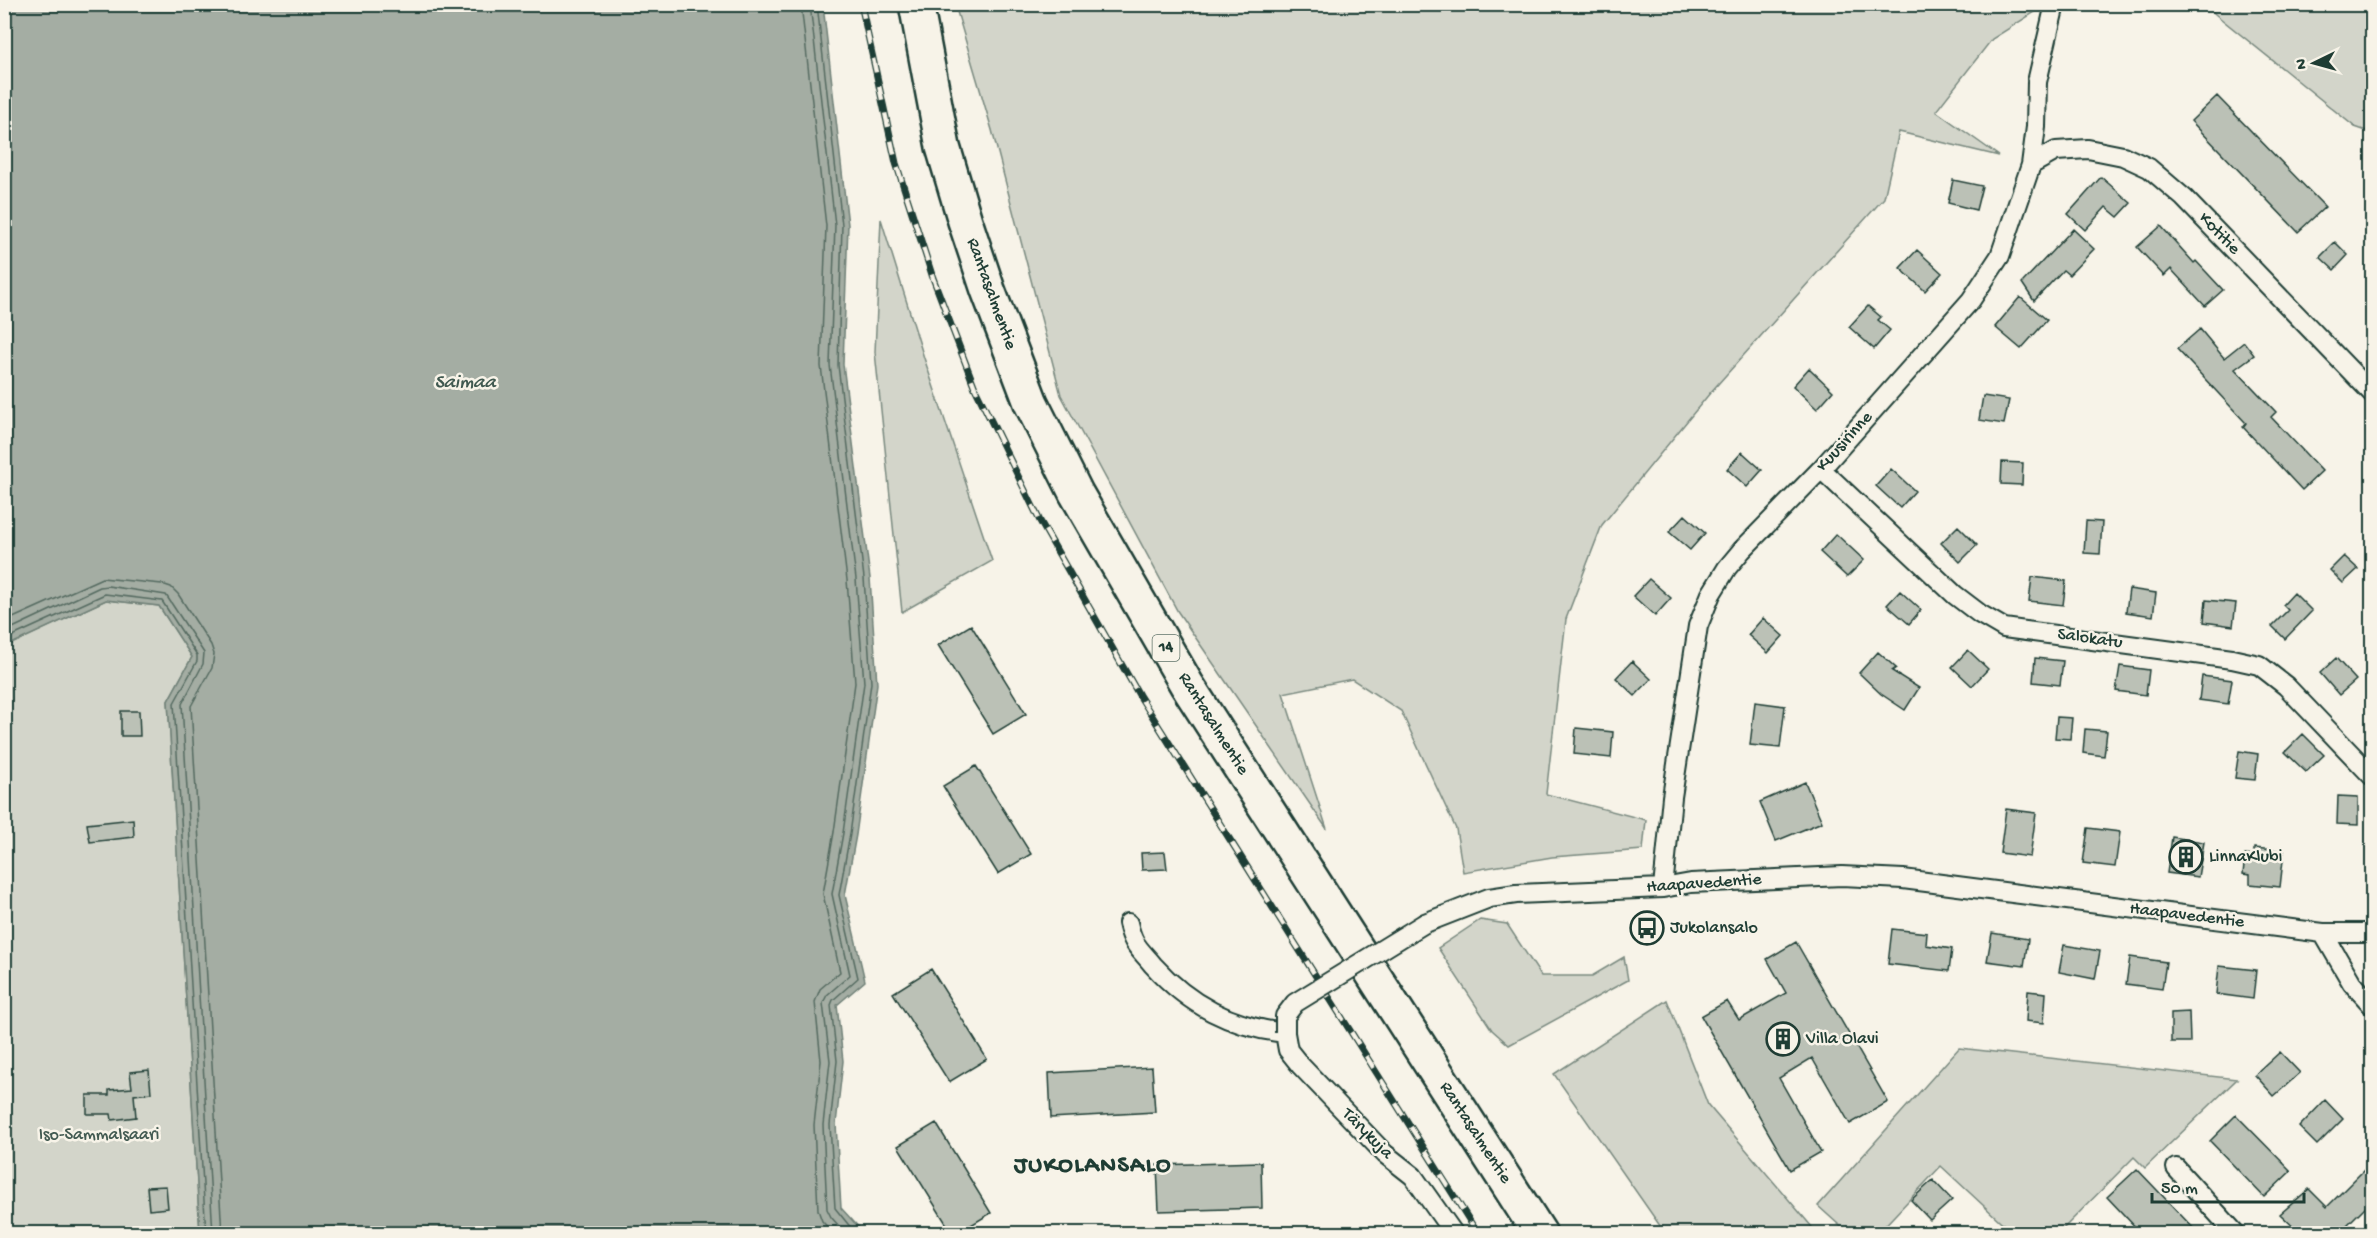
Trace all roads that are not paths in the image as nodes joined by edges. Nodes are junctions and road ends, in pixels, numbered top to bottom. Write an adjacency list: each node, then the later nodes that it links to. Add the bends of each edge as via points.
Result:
1 (916, 4): 15 (highway, Rantasalmentie / 14, via 944,147 964,221 1031,403 1076,493 1187,685)
2 (2055, 4): 3 (street, Kuusirinne, via 2037,82)
3 (2031, 165): 4 (street, Kotitie, via 2056,151 2088,149 2123,156 2149,168 2184,198); 5 (street, Kuusirinne, via 2000,256 1971,300)
4 (2373, 393)
5 (1821, 469): 6 (street, Salokatu, via 1955,595 2004,628 2232,658 2259,665 2286,686); 7 (street, Kuusirinne, via 1727,568 1698,626 1672,797)
6 (2373, 776)
7 (1663, 888): 9 (street, Haapavedentie, via 1691,883 1842,876 1903,879); 12 (street, Haapavedentie, bridge, via 1489,898 1425,923 1295,1003 1285,1016)
8 (1128, 923): 12 (street, via 1132,940 1169,982 1193,1002 1258,1030)
9 (2323, 933): 10 (street, Haapavedentie); 11 (street, via 2352,984)
10 (2373, 933)
11 (2373, 1005)
12 (1285, 1032): 14 (street, Tärykuja, via 1288,1050 1300,1065 1385,1154 1413,1176)
13 (2176, 1168): 16 (street)
14 (1454, 1233)
15 (1540, 1233)
16 (2236, 1233)

